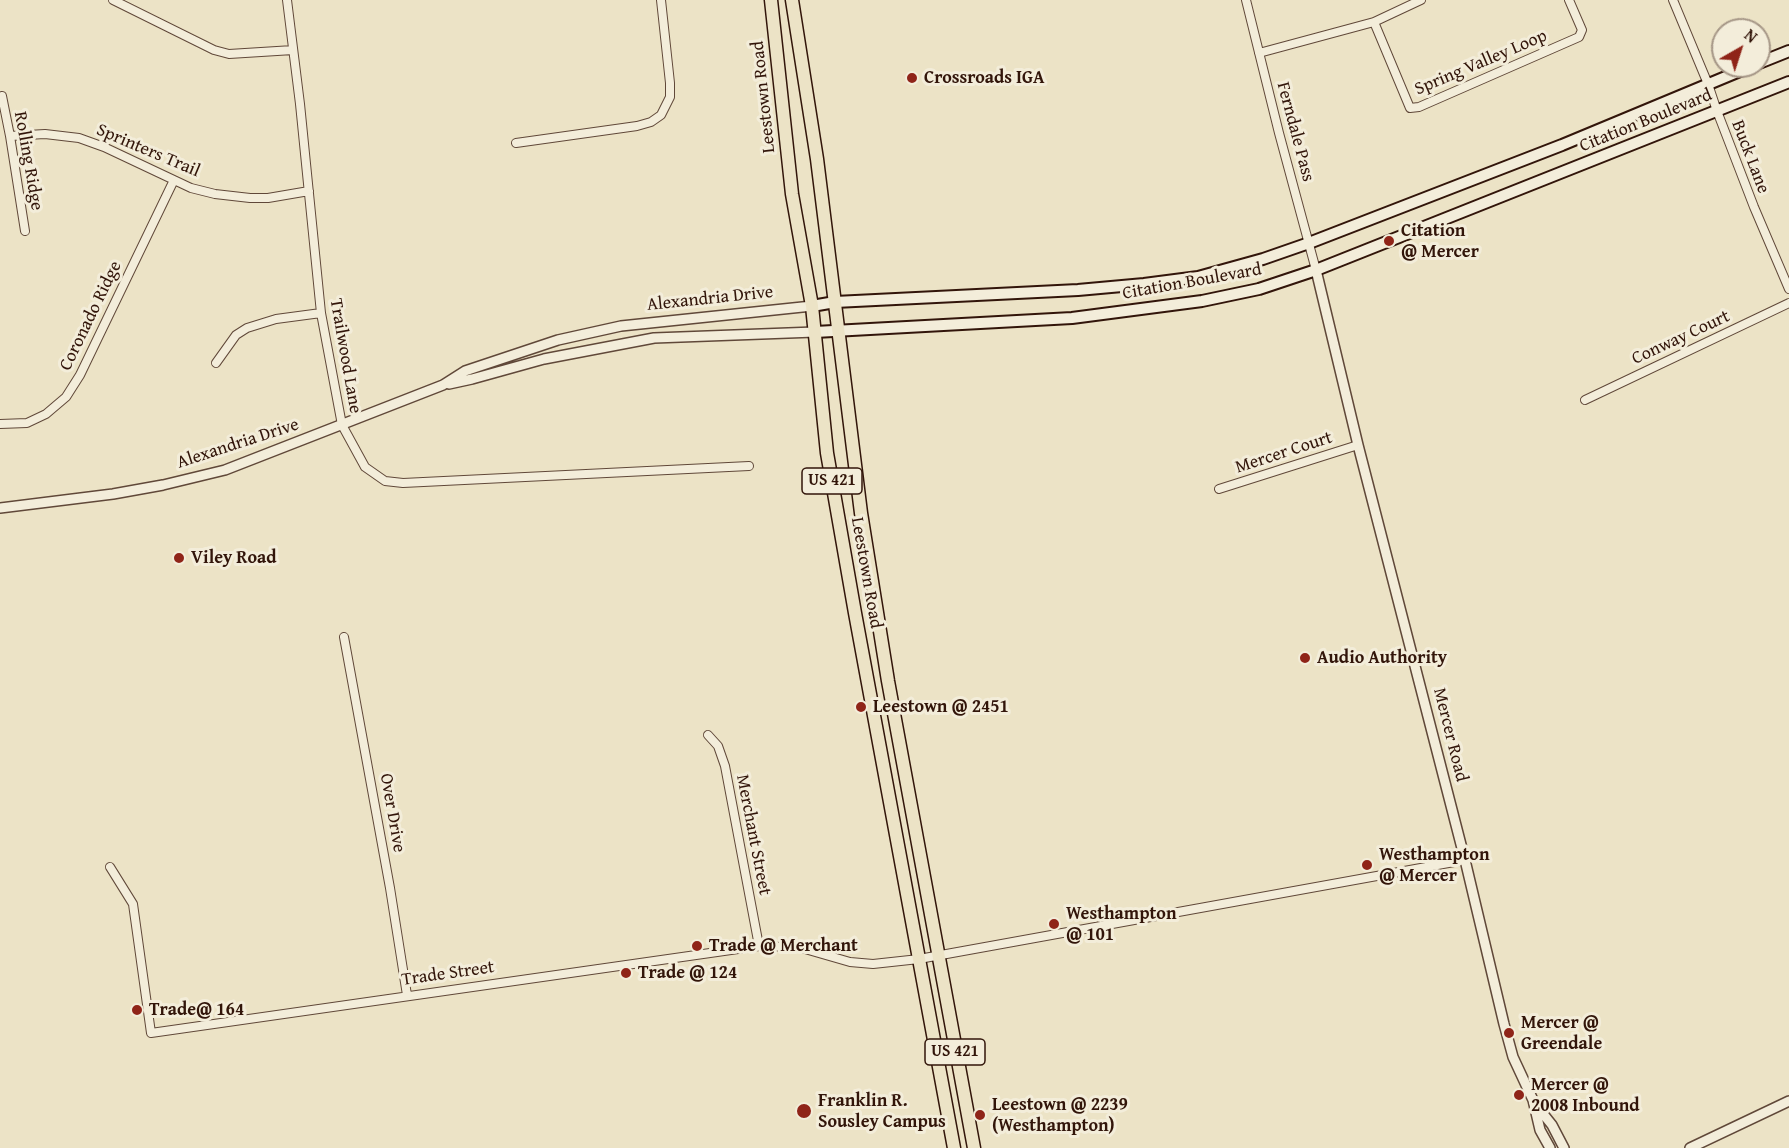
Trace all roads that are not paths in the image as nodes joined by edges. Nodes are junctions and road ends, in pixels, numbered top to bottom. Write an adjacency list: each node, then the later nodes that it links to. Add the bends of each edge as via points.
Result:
1 (113, 0): 11 (street, via 214,50 229,54)
2 (287, 0): 11 (street, Trailwood Lane)
3 (661, 0): 21 (street, via 670,96 661,115 637,126)
4 (771, 0): 30 (main road, Leestown Road / US 421, via 792,195)
5 (792, 0): 28 (main road, Leestown Road / US 421)
6 (1246, 0): 13 (street, Ferndale Pass)
7 (1421, 0): 10 (street)
8 (1569, 0): 10 (street, Spring Valley Loop, via 1582,30 1579,37 1419,107 1410,108)
9 (1673, 0): 17 (street, Buck Lane)
10 (1374, 22): 13 (street)
11 (293, 50): 23 (street, Trailwood Lane)
12 (1789, 51): 14 (main road)
13 (1259, 53): 25 (street, Ferndale Pass)
14 (1771, 58)
15 (1723, 78): 17 (main road, Citation Boulevard)
16 (1789, 82): 19 (main road, Citation Boulevard)
17 (1708, 84): 19 (street, Buck Lane); 25 (main road, Citation Boulevard)
18 (2, 96): 20 (street, Rolling Ridge)
19 (1717, 111): 26 (main road, Citation Boulevard); 27 (street, Buck Lane)
20 (10, 136): 22 (street, Sprinters Trail, via 45,134 85,140); 24 (street, Rolling Ridge)
21 (516, 143)
22 (174, 180): 23 (street, Sprinters Trail, via 231,197 268,198); 37 (street, Coronado Ridge, via 66,397 46,414 27,423)
23 (309, 191): 31 (street, Trailwood Lane)
24 (25, 231)
25 (1309, 243): 26 (street, Ferndale Pass); 28 (main road, Citation Boulevard, via 1198,277 1144,284)
26 (1316, 270): 33 (main road, Citation Boulevard, via 1259,289 1124,312); 39 (street, Mercer Road)
27 (1789, 289)
28 (835, 302): 30 (main road, Citation Boulevard); 33 (main road, Leestown Road / US 421)
29 (1789, 303): 36 (street, Conway Court)
30 (812, 306): 32 (main road, Leestown Road / US 421); 35 (street, Alexandria Drive, via 611,328 506,356 465,370)
31 (321, 313): 34 (street, via 276,319 247,328 236,335); 38 (street, Trailwood Lane)
32 (815, 332): 33 (main road, Citation Boulevard); 35 (street, Alexandria Drive, via 654,338 544,359); 49 (main road, Leestown Road / US 421, via 827,453)
33 (838, 332): 48 (main road, Leestown Road / US 421, via 861,513)
34 (216, 363)
35 (443, 385): 38 (street, Alexandria Drive)
36 (1585, 400)
37 (0, 424)
38 (342, 425): 40 (street, Trailwood Lane, via 365,467 386,481 403,483); 42 (street, Alexandria Drive, via 207,475 113,494)
39 (1358, 445): 41 (street, Mercer Court); 45 (street, Mercer Road)
40 (749, 466)
41 (1220, 489)
42 (0, 508)
43 (344, 637): 50 (street, Over Drive)
44 (708, 735): 47 (street, Merchant Street, via 718,746 724,766)
45 (1465, 860): 48 (street, Trade Street); 51 (street, Mercer Road, via 1513,1057)
46 (110, 867): 50 (street, Trade Street, via 133,904 151,1033)
47 (759, 946): 49 (street, Trade Street, via 798,947 850,962 873,964); 50 (street, Trade Street)
48 (937, 956): 49 (street, Trade Street); 54 (main road, Leestown Road / US 421)
49 (919, 959): 53 (main road, Leestown Road / US 421)
50 (406, 995)
51 (1533, 1100): 55 (street, Mercer Road, via 1540,1130); 56 (street, Mercer Road)
52 (1789, 1101): 57 (street)
53 (954, 1148)
54 (974, 1148)
55 (1550, 1148)
56 (1564, 1148)
57 (1690, 1148)

